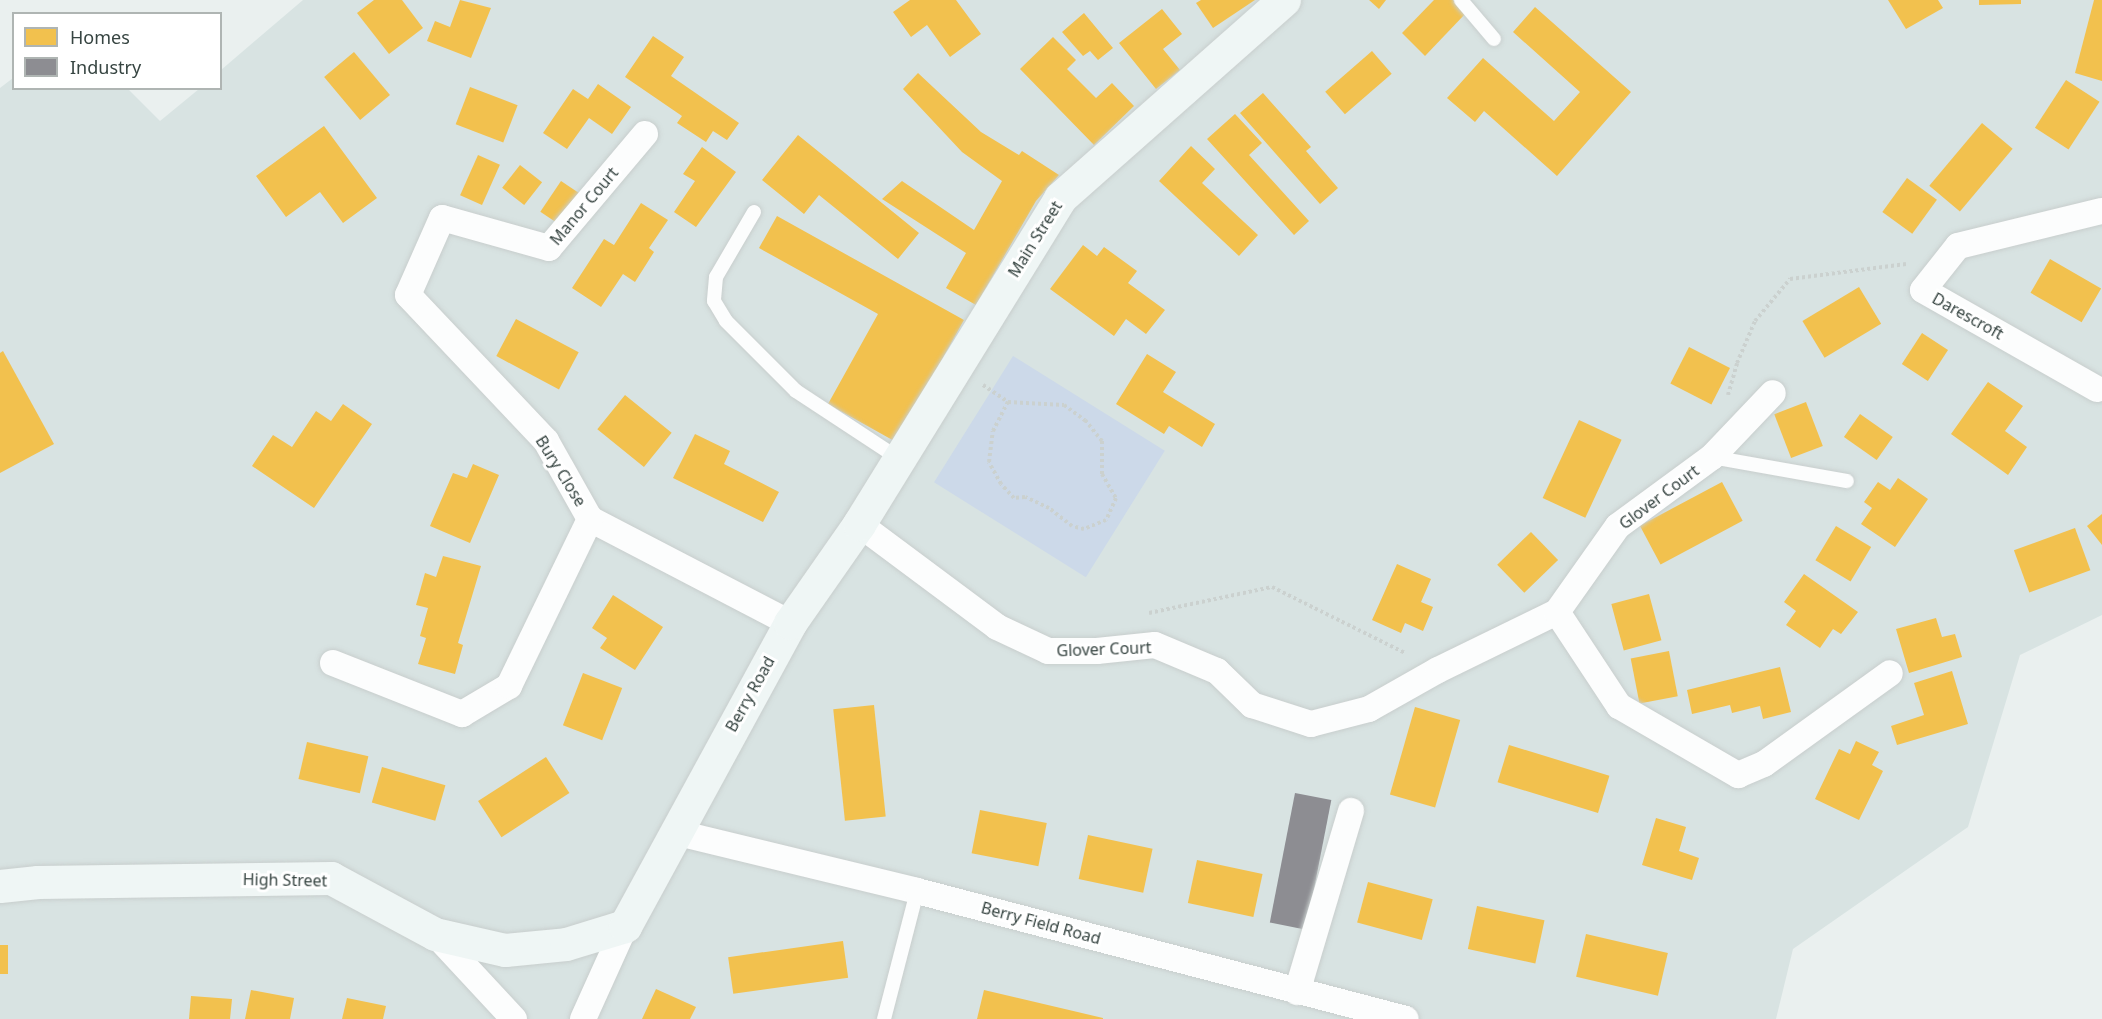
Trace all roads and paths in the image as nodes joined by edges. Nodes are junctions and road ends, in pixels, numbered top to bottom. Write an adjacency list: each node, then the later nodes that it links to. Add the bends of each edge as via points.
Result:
1 (1284, 0): 9 (main road, Main Street, via 1060,198)
2 (1461, 0): 3 (lane)
3 (1494, 39)
4 (645, 134): 7 (street, Manor Court, via 549,248)
5 (2102, 211): 8 (street, Darescroft, via 1959,246)
6 (754, 212): 15 (lane, via 716,277 714,301 726,321 795,391)
7 (442, 218): 17 (street, Bury Close, via 408,295 546,441)
8 (1948, 259): 10 (street, Darescroft, via 1923,290); 13 (path, via 1790,279 1755,321 1737,363)
9 (956, 366): 12 (path); 15 (main road, Main Street)
10 (2097, 389)
11 (1773, 393): 14 (street, Glover Court)
12 (1008, 402): 12 (path, via 1064,405 1102,441 1102,474 1116,498 1106,520 1084,529 1072,526 1049,508 1025,497 1014,498 1001,484 988,462 993,431)
13 (1726, 405)
14 (1712, 457): 16 (lane); 19 (street, Glover Court, via 1618,526)
15 (894, 465): 18 (main road, Berry Road)
16 (1847, 481)
17 (590, 519): 21 (street, Bury Close); 22 (street, via 509,686 462,714)
18 (859, 524): 21 (main road, Berry Road); 23 (street, Glover Court, via 997,627 1048,651 1155,645 1217,671 1252,705 1311,724 1369,709)
19 (1557, 612): 23 (street, Glover Court); 24 (street, via 1619,706 1738,775 1764,764)
20 (1143, 615): 23 (path, via 1272,587)
21 (790, 623): 26 (main road, Berry Road)
22 (333, 663)
23 (1438, 670)
24 (1890, 674)
25 (1351, 811): 31 (street)
26 (674, 832): 28 (street, Berry Field Road); 29 (main road, Berry Road)
27 (0, 886): 30 (main road, High Street, via 38,882 331,878)
28 (917, 891): 31 (street, Berry Field Road); 34 (lane)
29 (625, 926): 30 (main road, High Street, via 566,944 505,951); 33 (street)
30 (435, 934): 32 (street)
31 (1297, 992): 35 (street, Berry Field Road)
32 (514, 1019)
33 (583, 1019)
34 (884, 1019)
35 (1406, 1019)

